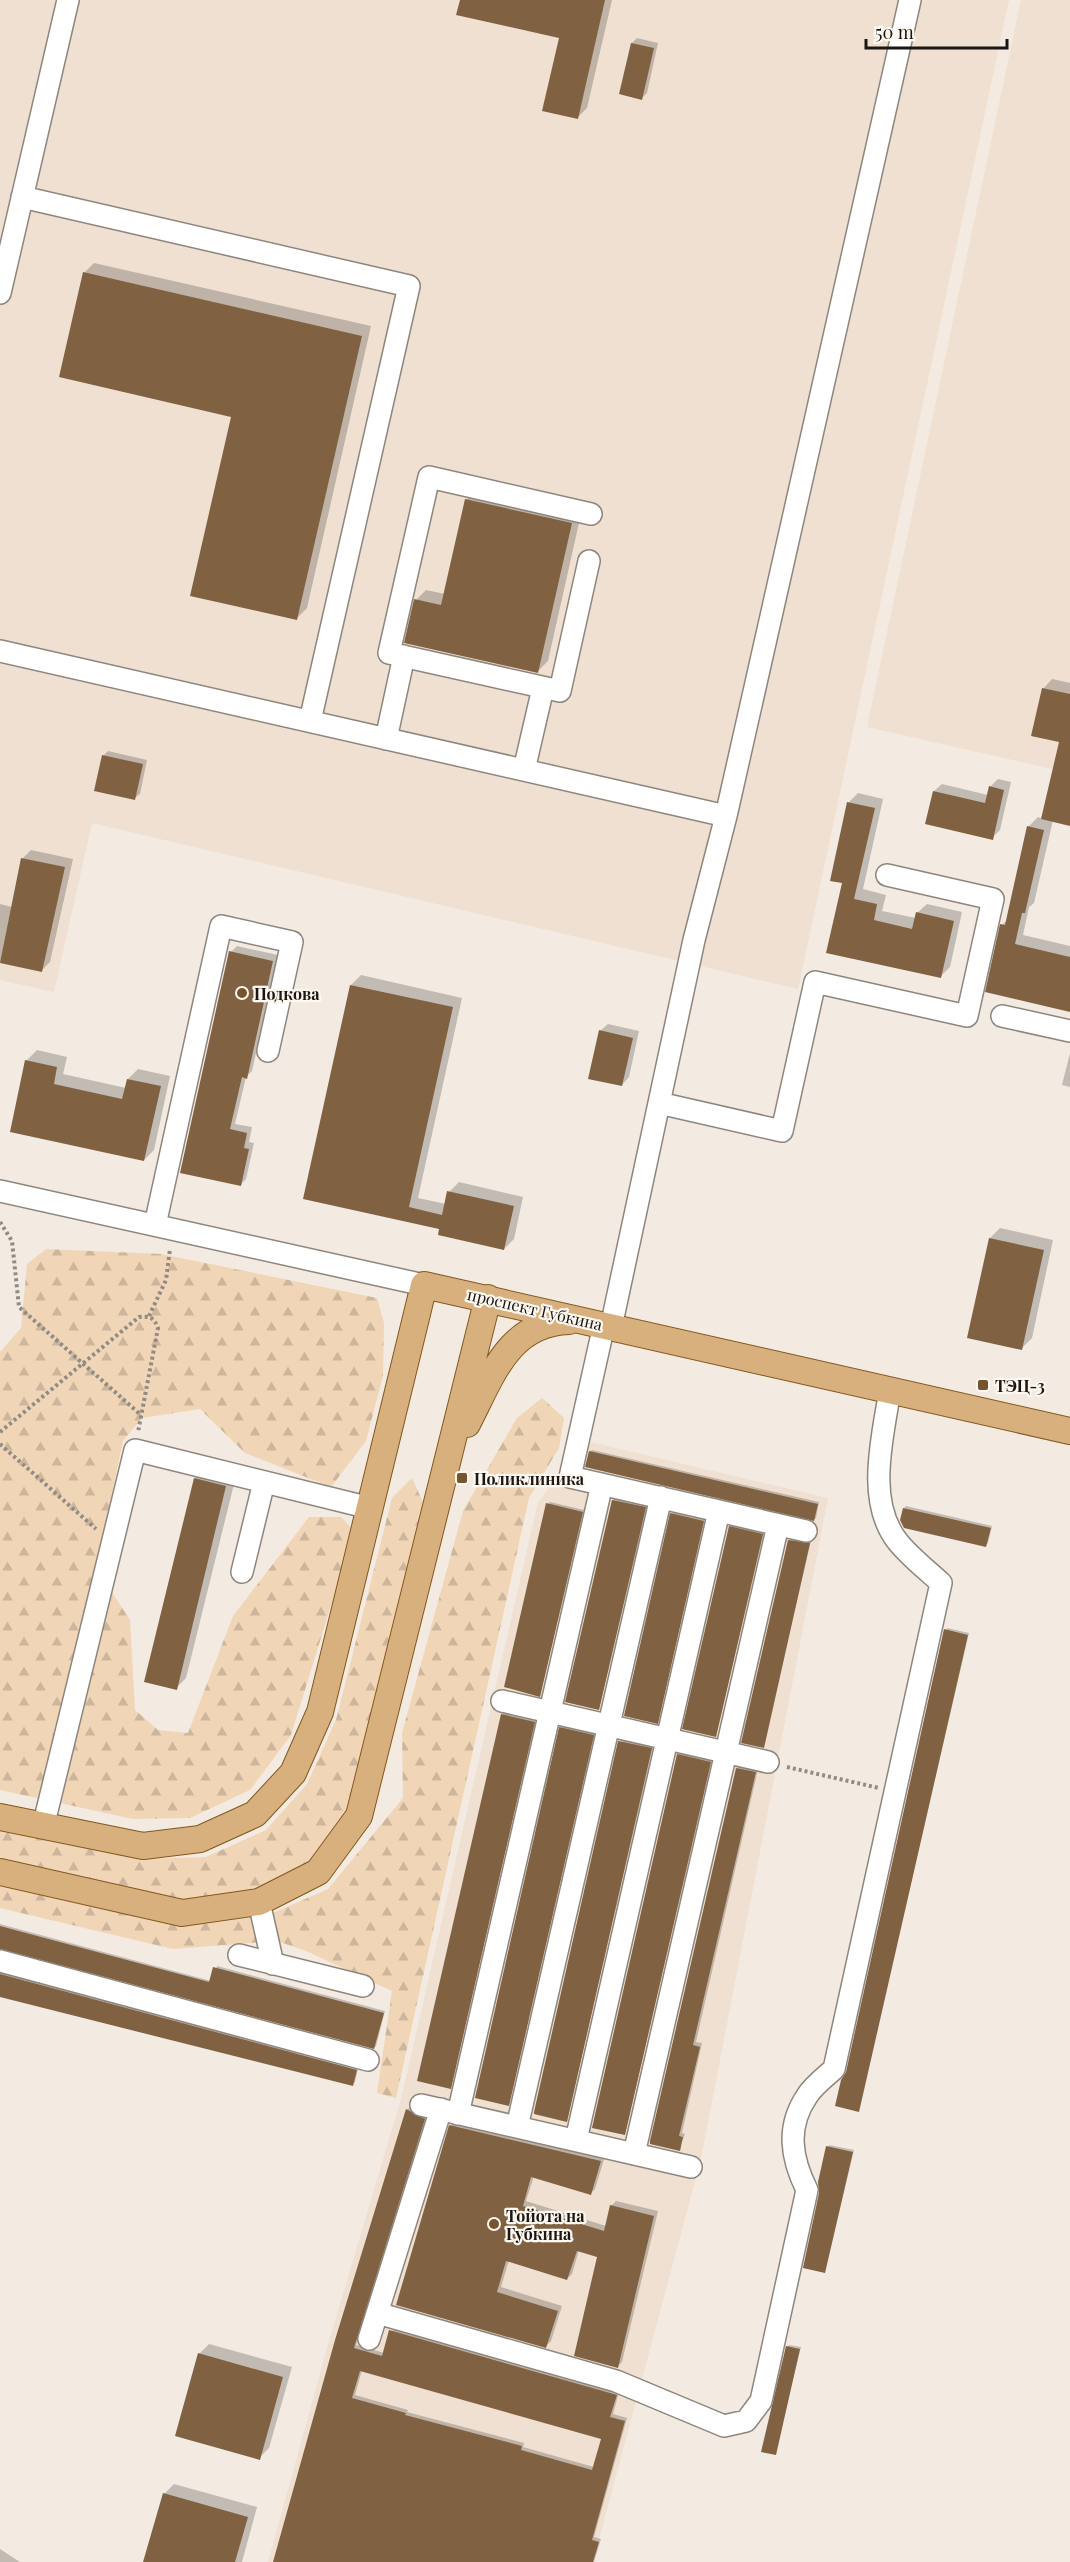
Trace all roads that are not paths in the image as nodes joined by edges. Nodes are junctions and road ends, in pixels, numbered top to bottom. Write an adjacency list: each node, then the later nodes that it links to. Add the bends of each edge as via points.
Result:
1 (68, 0): 3 (street)
2 (910, 0): 13 (street)
3 (22, 197): 4 (street); 10 (street, via 409,286)
4 (0, 293)
5 (591, 514): 8 (street, via 429,477 389,652)
6 (589, 561): 9 (street, via 560,691)
7 (0, 651): 10 (street)
8 (404, 656): 9 (street); 11 (street)
9 (543, 688): 12 (street)
10 (310, 721): 11 (street)
11 (386, 739): 12 (street)
12 (524, 770): 13 (street)
13 (726, 816): 18 (street)
14 (887, 875): 18 (street, via 993,899 967,1017 815,982 782,1131)
15 (1002, 1016): 16 (street)
16 (1070, 1031)
17 (268, 1052): 20 (street, via 292,942 221,926)
18 (659, 1103): 23 (street)
19 (0, 1191): 20 (street, проспект Губкина)
20 (164, 1227): 21 (street, проспект Губкина)
21 (424, 1284): 22 (main road, проспект Губкина); 30 (main road)
22 (488, 1298): 23 (main road, проспект Губкина); 26 (main road)
23 (601, 1325): 24 (main road, проспект Губкина); 26 (main road, via 549,1322 520,1336 500,1363); 28 (street, via 570,1477)
24 (890, 1390): 25 (main road, проспект Губкина); 55 (street, via 879,1459 881,1506 897,1541 941,1583 834,2069 807,2095 793,2128 795,2165 807,2190 761,2401 746,2421 724,2426 615,2380)
25 (1070, 1431)
26 (447, 1461): 44 (main road, via 358,1816 318,1872)
27 (264, 1482): 30 (street); 34 (street); 42 (street, via 135,1450)
28 (602, 1484): 29 (street); 36 (street)
29 (661, 1497): 31 (street); 37 (street)
30 (370, 1508): 42 (main road, via 321,1712 293,1773 255,1814 200,1839 143,1846)
31 (719, 1511): 32 (street); 38 (street)
32 (778, 1525): 33 (street); 39 (street)
33 (806, 1531)
34 (242, 1572)
35 (502, 1701): 36 (street)
36 (550, 1712): 37 (street); 50 (street)
37 (609, 1726): 38 (street); 51 (street)
38 (667, 1739): 39 (street); 52 (street)
39 (726, 1753): 40 (street); 53 (street)
40 (768, 1762)
41 (0, 1817): 42 (main road)
42 (44, 1827)
43 (0, 1872): 44 (main road, via 182,1913)
44 (259, 1902): 47 (street)
45 (239, 1955): 47 (street)
46 (0, 1961): 49 (street)
47 (273, 1964): 48 (street)
48 (363, 1986)
49 (368, 2060)
50 (440, 2109): 51 (street); 55 (street)
51 (517, 2127): 52 (street)
52 (576, 2140): 53 (street)
53 (634, 2154): 54 (street)
54 (691, 2167)
55 (378, 2313): 56 (street)
56 (369, 2339)

